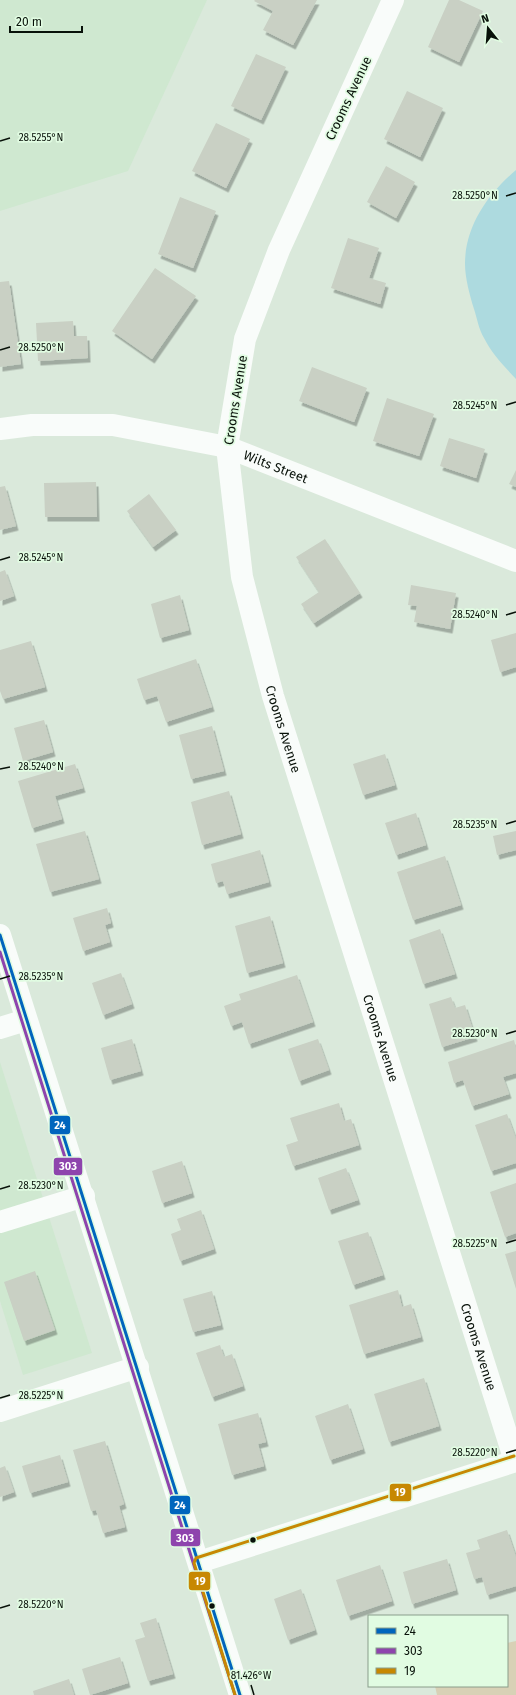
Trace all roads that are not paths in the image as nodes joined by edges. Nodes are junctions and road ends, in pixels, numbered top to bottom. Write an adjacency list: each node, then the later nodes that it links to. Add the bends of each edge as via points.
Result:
1 (393, 0): 3 (street, Crooms Avenue, via 278,250 245,339)
2 (0, 428): 3 (street, Wilts Street, via 32,425 113,425)
3 (227, 447): 4 (street, Wilts Street); 12 (street, Crooms Avenue, via 242,577 273,696)
4 (516, 561)
5 (0, 935): 6 (street)
6 (26, 1020): 7 (street); 8 (street)
7 (0, 1028)
8 (84, 1196): 9 (street); 10 (street)
9 (0, 1222)
10 (138, 1367): 11 (street); 13 (street)
11 (0, 1411)
12 (516, 1461): 13 (street)
13 (199, 1562): 14 (street)
14 (240, 1695)

